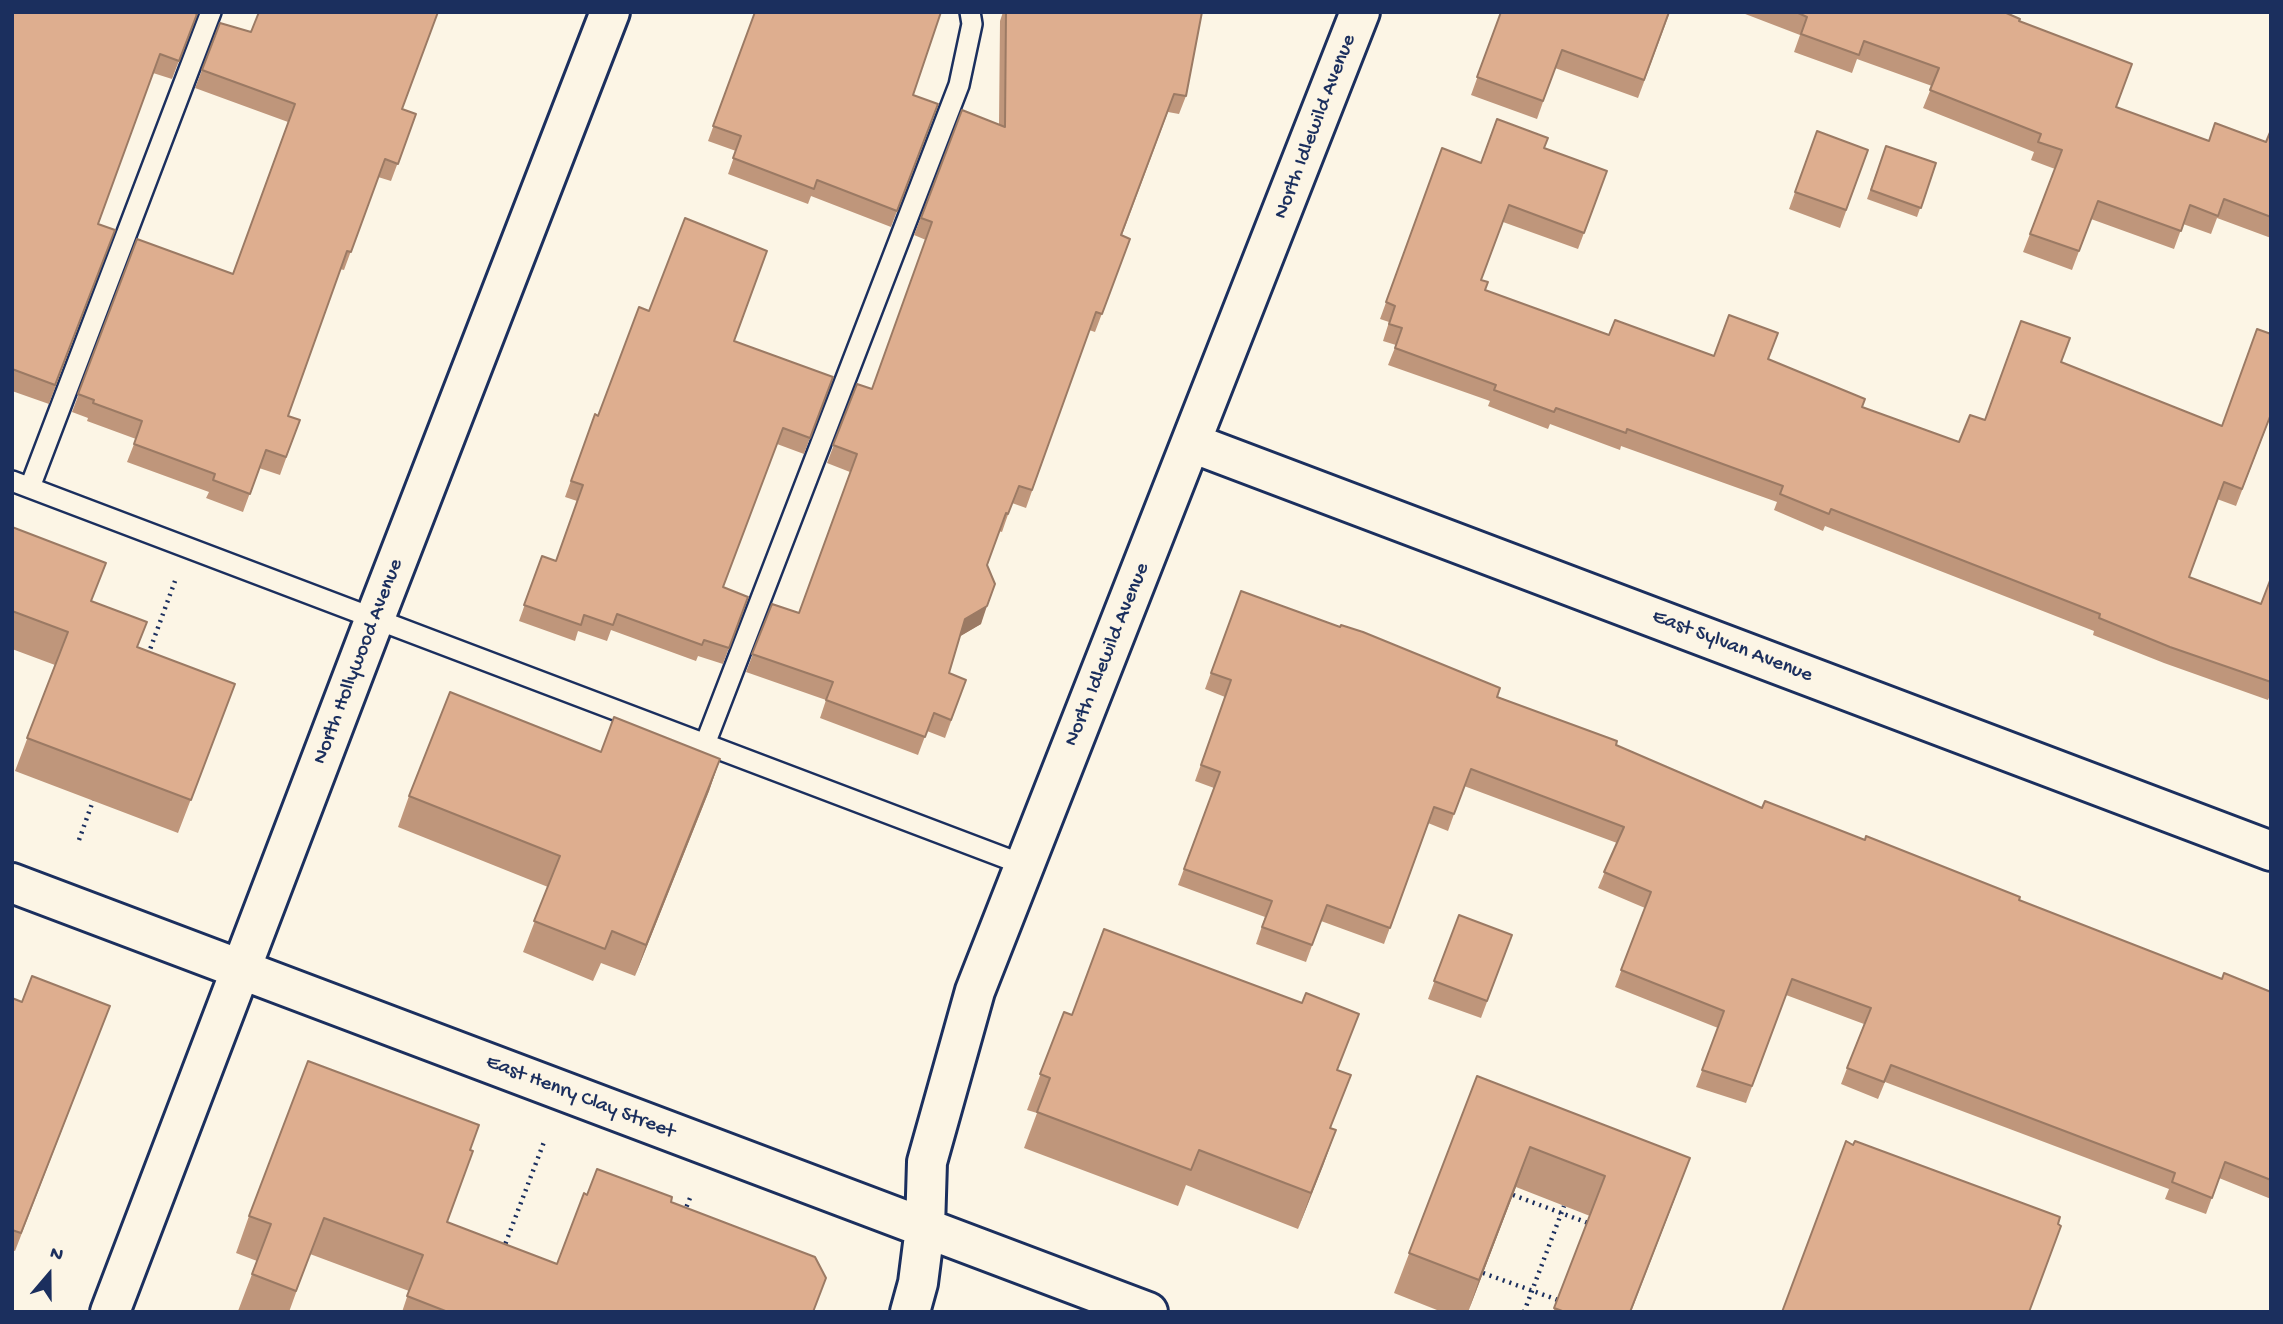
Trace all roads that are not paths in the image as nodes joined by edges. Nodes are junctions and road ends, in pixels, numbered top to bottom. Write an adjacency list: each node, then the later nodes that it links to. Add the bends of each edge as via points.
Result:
1 (211, 12): 6 (lane)
2 (610, 12): 7 (street, North Hollywood Avenue)
3 (970, 12): 8 (lane, via 972,24 959,85)
4 (1360, 12): 5 (street, North Idlewild Avenue)
5 (1192, 443): 9 (street, East Sylvan Avenue); 10 (street, North Idlewild Avenue)
6 (21, 484): 7 (lane)
7 (374, 618): 8 (lane); 12 (street, North Hollywood Avenue)
8 (705, 744): 10 (lane)
9 (2271, 851)
10 (1024, 864): 13 (street, North Idlewild Avenue, via 975,990 928,1162)
11 (12, 883): 12 (street, East Henry Clay Street)
12 (241, 970): 13 (street, East Henry Clay Street); 14 (street, North Hollywood Avenue)
13 (925, 1228): 15 (street, North Idlewild Avenue); 16 (street, East Henry Clay Street)
14 (110, 1312)
15 (911, 1312)
16 (1147, 1312)

